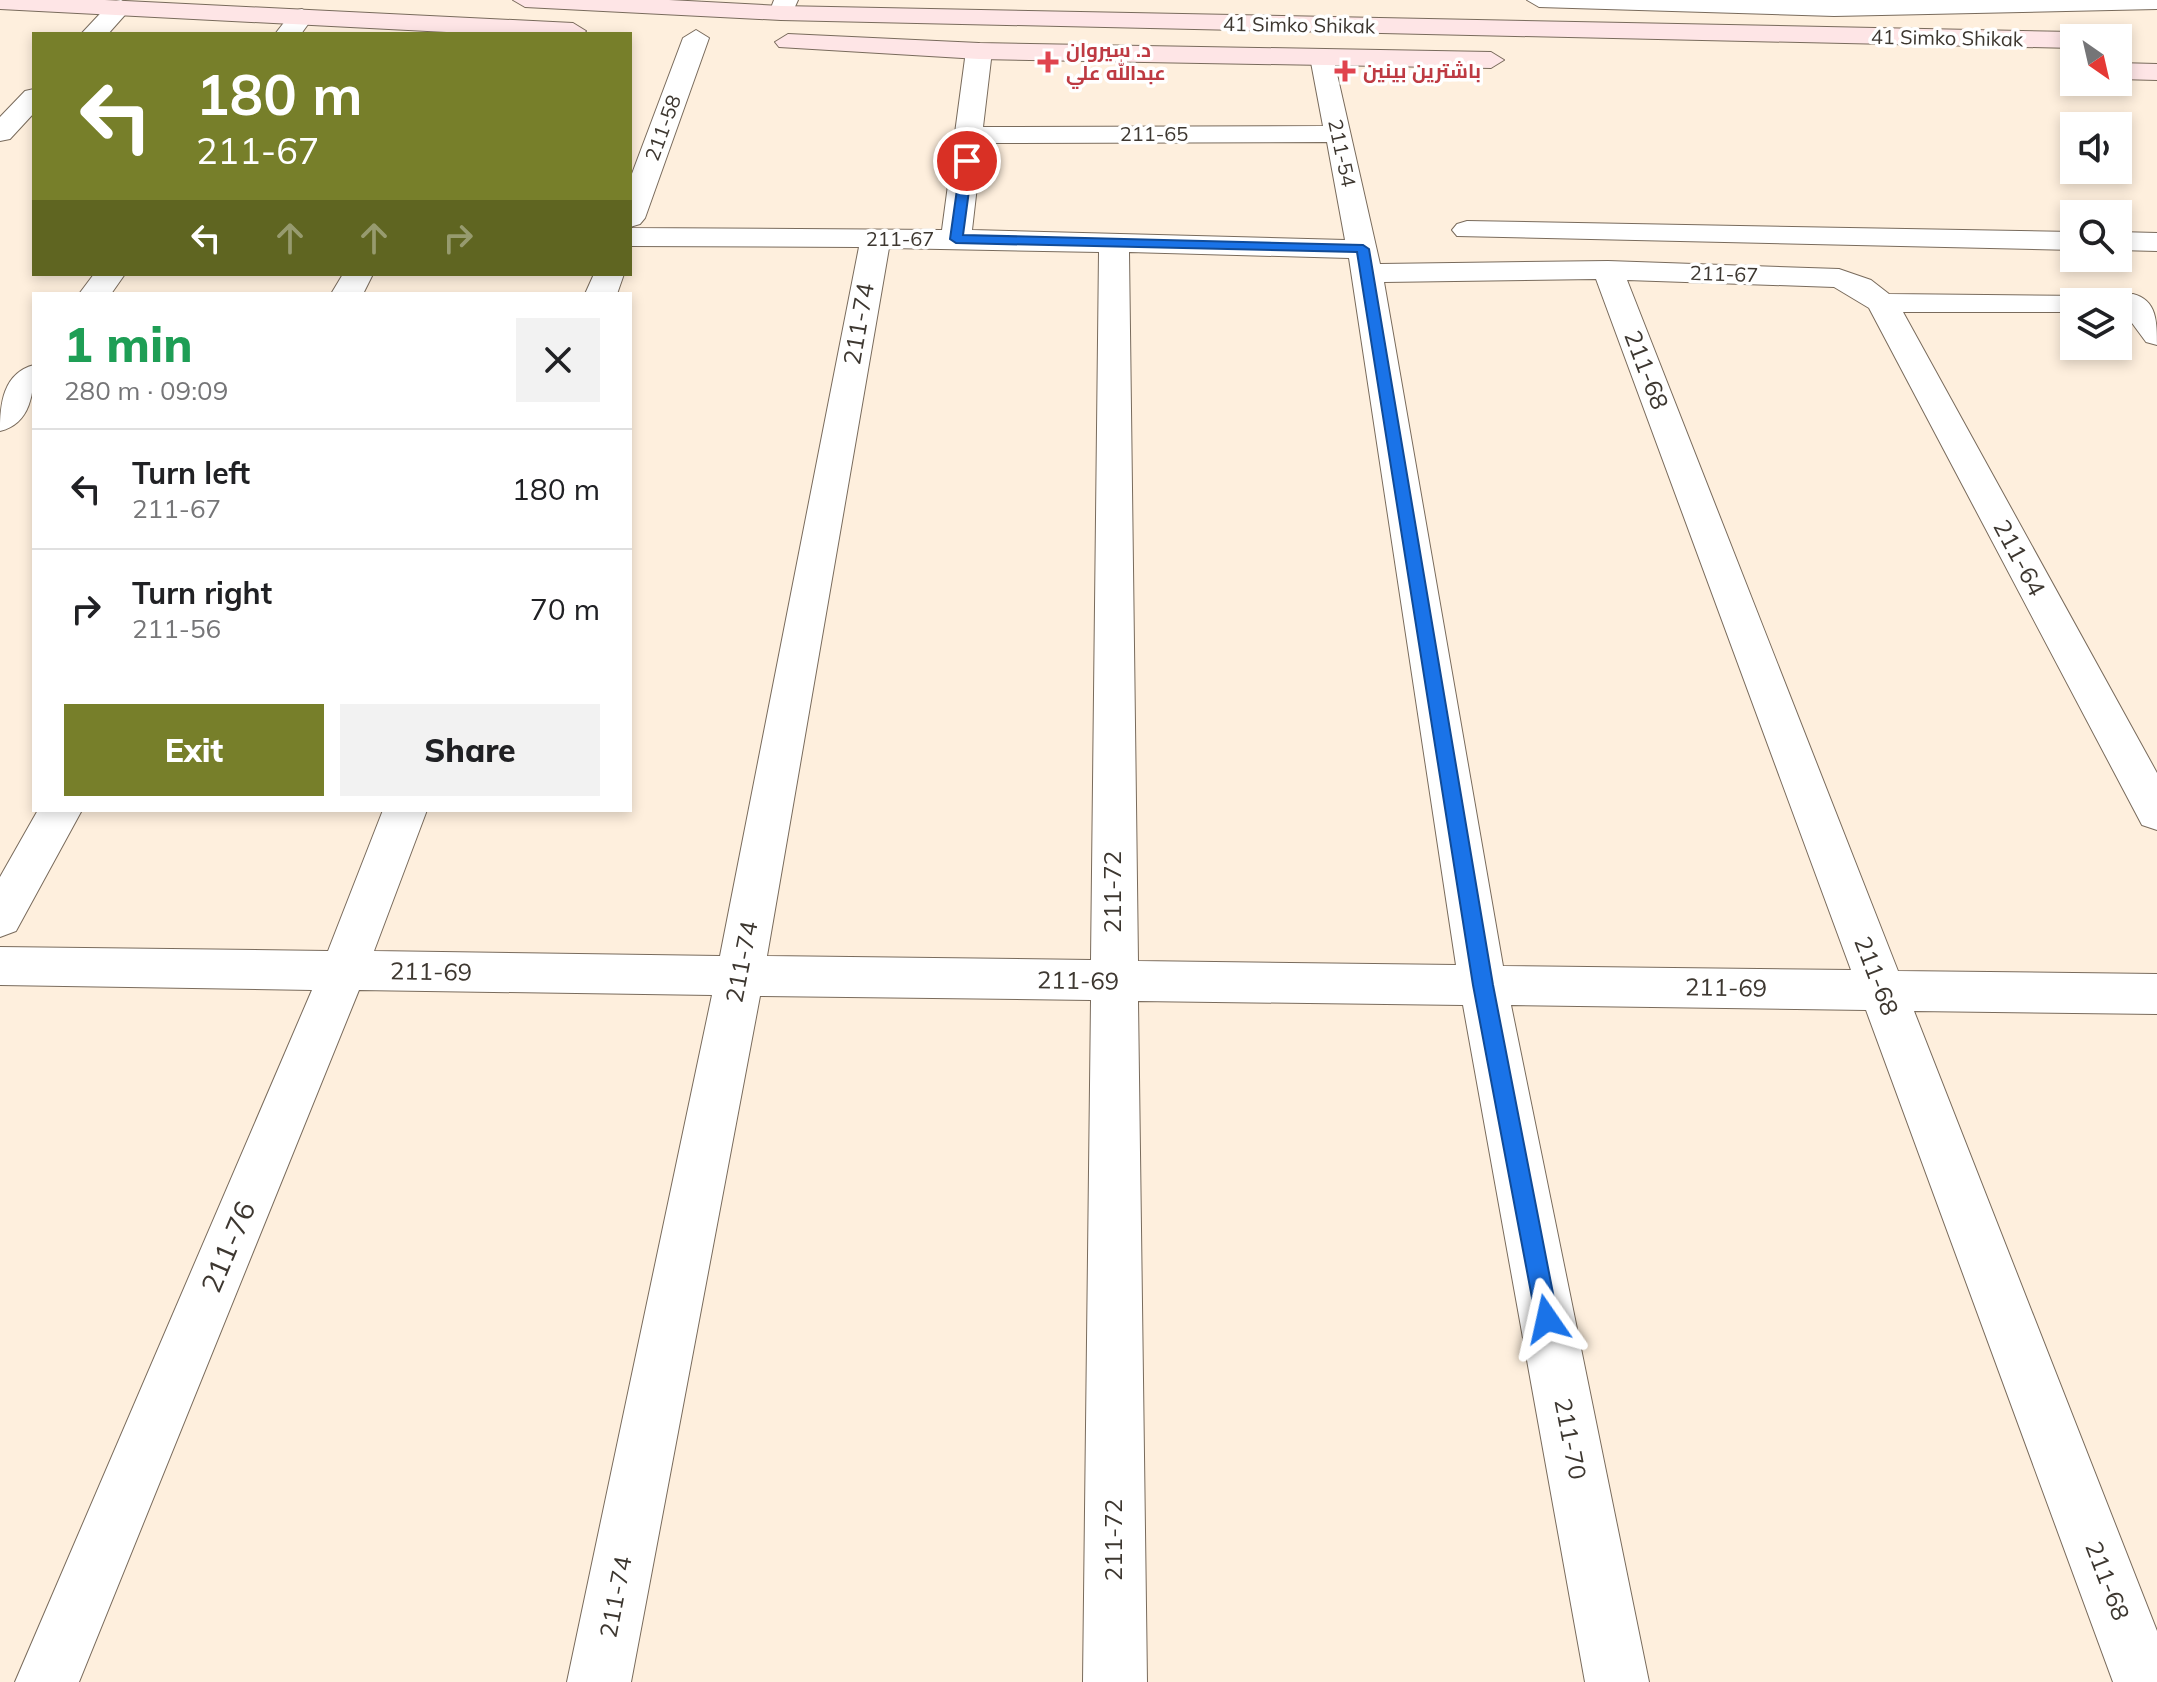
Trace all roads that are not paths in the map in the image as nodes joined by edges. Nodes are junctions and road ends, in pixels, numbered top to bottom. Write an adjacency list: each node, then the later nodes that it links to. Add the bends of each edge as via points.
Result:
1 (525, 0): 6 (main road, 41 Simko Shikak)
2 (1539, 0): 5 (street)
3 (0, 2): 7 (main road)
4 (2157, 2): 5 (street)
5 (1832, 4)
6 (784, 6): 8 (main road, 41 Simko Shikak)
7 (120, 7): 9 (main road); 10 (street)
8 (1175, 22): 14 (main road, 41 Simko Shikak); 17 (main road)
9 (295, 25): 11 (main road)
10 (96, 32)
11 (564, 32)
12 (682, 38): 13 (main road); 26 (street, 211-58)
13 (727, 40)
14 (2060, 40)
15 (759, 41): 16 (main road, 41 Simko Shikak)
16 (979, 51): 17 (main road, 41 Simko Shikak); 25 (street)
17 (1170, 54): 18 (main road, 41 Simko Shikak)
18 (1323, 57): 19 (main road, 41 Simko Shikak); 24 (street, 211-54)
19 (1515, 60)
20 (2132, 71): 21 (main road)
21 (2157, 72)
22 (32, 99): 23 (street)
23 (0, 133)
24 (1337, 134): 25 (street, 211-65); 35 (street, 211-54)
25 (970, 135): 29 (street)
26 (632, 211)
27 (1467, 230): 31 (street)
28 (632, 237): 30 (street, 211-67)
29 (956, 239): 30 (street, 211-67); 34 (street, 211-67)
30 (875, 240): 49 (street, 211-74)
31 (2060, 241)
32 (2132, 241): 33 (street)
33 (2157, 242)
34 (1114, 245): 35 (street, 211-67); 50 (street, 211-72)
35 (1365, 261): 36 (street, 211-67); 51 (street, 211-70)
36 (1608, 270): 37 (street, 211-67, via 1839,278); 52 (street, 211-68)
37 (1882, 303): 38 (street); 45 (street, 211-64)
38 (2060, 303)
39 (2136, 303): 40 (street)
40 (2157, 335)
41 (32, 378): 42 (street)
42 (0, 421)
43 (59, 812): 46 (street)
44 (404, 812): 48 (street, 211-76)
45 (2157, 813)
46 (0, 918)
47 (0, 966): 48 (street, 211-69)
48 (343, 971): 49 (street, 211-69); 54 (street, 211-76)
49 (740, 976): 50 (street, 211-69); 55 (street, 211-74)
50 (1113, 981): 51 (street, 211-69); 56 (street, 211-72)
51 (1483, 985): 52 (street, 211-69); 57 (street, 211-70)
52 (1881, 990): 53 (street, 211-69); 58 (street, 211-68)
53 (2157, 994)
54 (47, 1682)
55 (599, 1682)
56 (1115, 1682)
57 (1617, 1682)
58 (2145, 1682)

